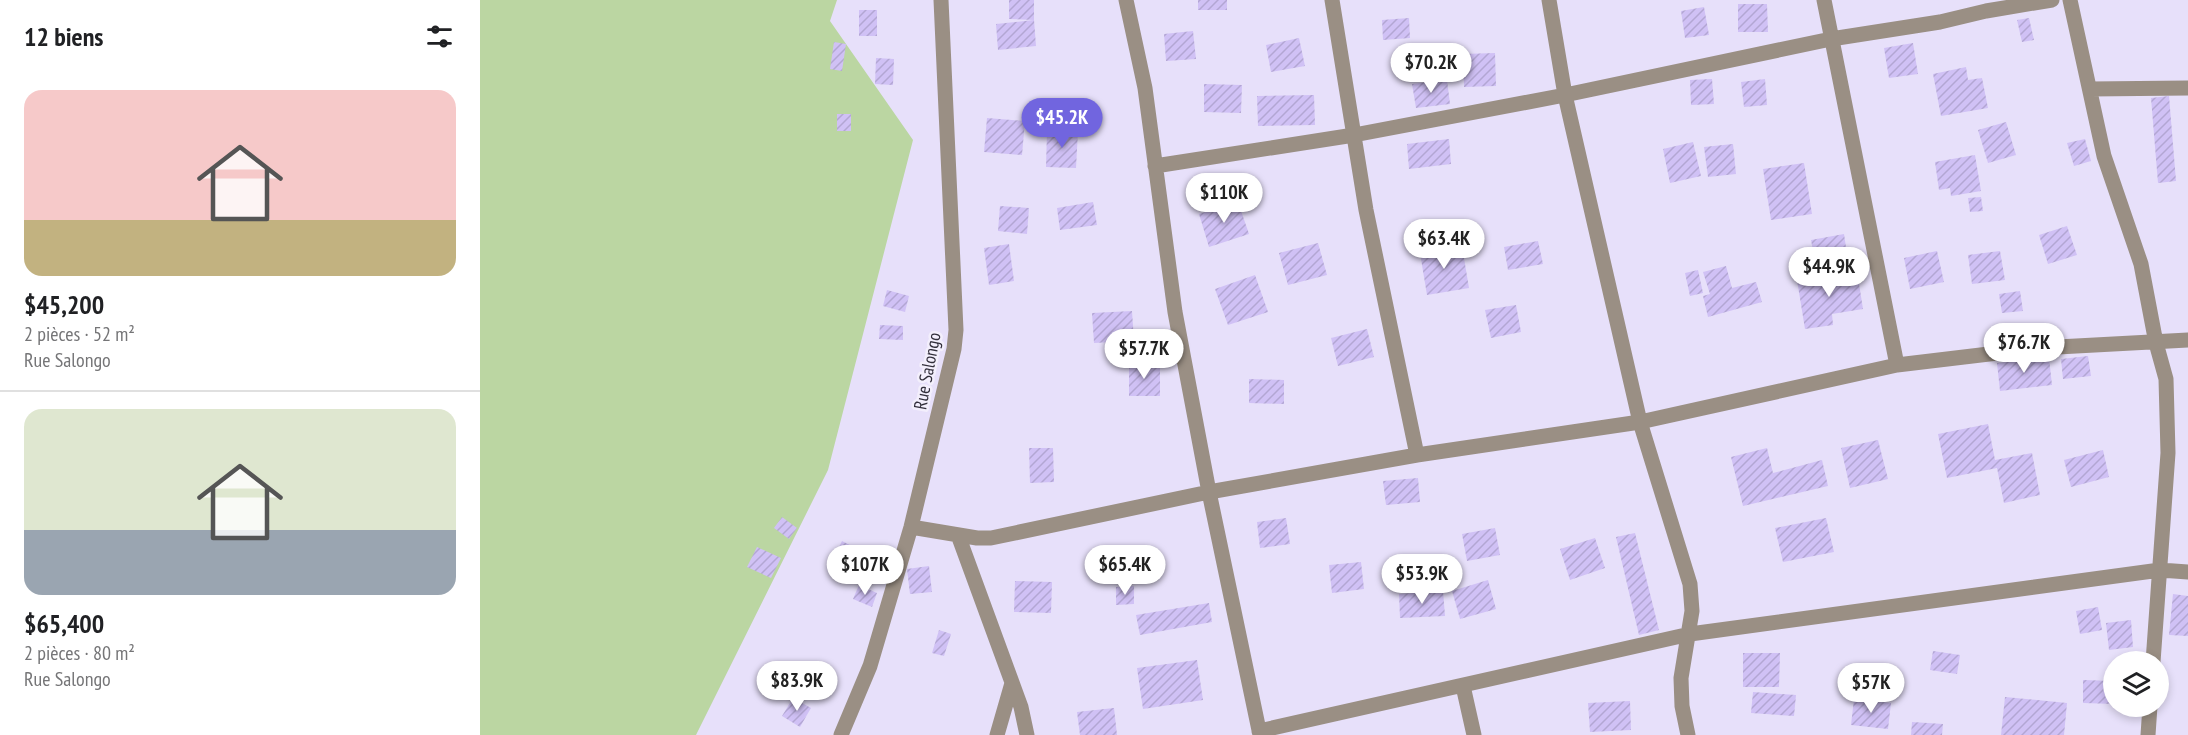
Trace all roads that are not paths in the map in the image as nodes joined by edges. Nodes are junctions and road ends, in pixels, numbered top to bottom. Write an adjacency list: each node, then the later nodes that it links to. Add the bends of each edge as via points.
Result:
1 (941, 0): 20 (street, Rue Salongo, via 956,330 951,367)
2 (1126, 0): 13 (street)
3 (1332, 0): 12 (street)
4 (1549, 0): 11 (street)
5 (1824, 0): 8 (street)
6 (2052, 0): 8 (street)
7 (2070, 0): 10 (street)
8 (1831, 39): 11 (street); 16 (street)
9 (2188, 88): 10 (street)
10 (2090, 89): 15 (street, via 2104,156 2141,264)
11 (1565, 95): 12 (street); 17 (street)
12 (1354, 135): 13 (street); 18 (street)
13 (1155, 166): 19 (street, via 1175,312)
14 (2188, 340): 15 (street)
15 (2156, 343): 16 (street, via 2039,348); 22 (street, via 2166,380 2168,453)
16 (1897, 365): 17 (street)
17 (1640, 422): 18 (street); 24 (street, via 1690,584)
18 (1417, 455): 19 (street)
19 (1209, 492): 21 (street, via 991,538); 29 (street)
20 (911, 527): 21 (street); 30 (street, Rue Salongo, via 870,666)
21 (958, 535): 26 (street)
22 (2160, 570): 23 (street); 24 (street); 25 (street)
23 (2188, 572)
24 (1690, 634): 27 (street); 34 (street, via 1681,678)
25 (2154, 651)
26 (1012, 683): 31 (street); 32 (street)
27 (1463, 686): 29 (street); 33 (street)
28 (2149, 717): 35 (street)
29 (1259, 733)
30 (841, 735)
31 (997, 735)
32 (1027, 735)
33 (1474, 735)
34 (1688, 735)
35 (2148, 735)

